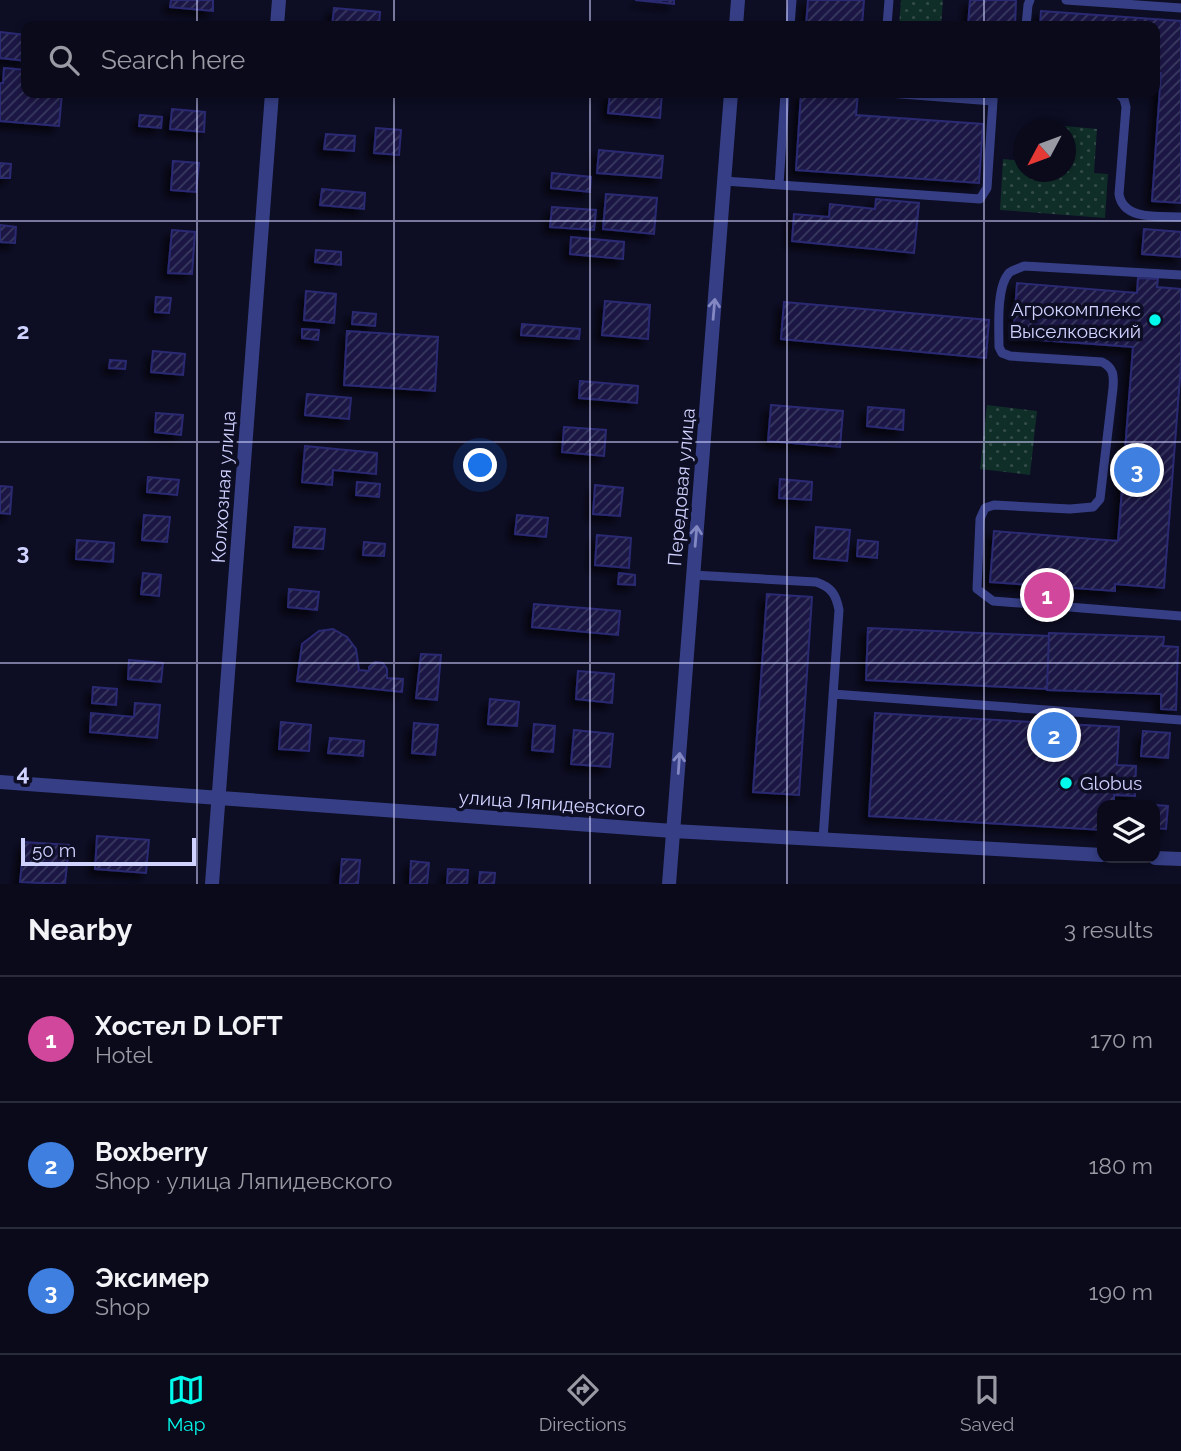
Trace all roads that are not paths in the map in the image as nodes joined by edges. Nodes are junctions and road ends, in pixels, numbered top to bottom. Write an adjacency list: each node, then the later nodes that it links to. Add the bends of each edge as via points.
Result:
1 (279, 0): 8 (street)
2 (738, 0): 9 (street)
3 (792, 0): 10 (lane)
4 (889, 0): 11 (lane)
5 (1030, 0): 12 (lane)
6 (1066, 0): 7 (lane)
7 (1181, 8)
8 (277, 21)
9 (736, 21)
10 (790, 21)
11 (887, 21)
12 (1026, 21)
13 (272, 98): 27 (street, Колхозная улица)
14 (731, 98): 18 (street, Передовая улица)
15 (785, 98): 19 (lane)
16 (993, 98): 19 (lane, via 987,188 980,198)
17 (1121, 98): 20 (lane, via 1126,107 1121,204 1137,214)
18 (724, 181): 19 (lane); 22 (street, Передовая улица, one-way to 18)
19 (779, 185)
20 (1181, 217)
21 (1181, 275): 23 (lane, via 1024,266 1010,272 1000,297 1002,353 1102,362 1114,374 1113,388 1100,499 1093,507 1070,509 985,508 978,589 993,601)
22 (693, 575): 24 (lane, via 828,586 837,597 839,610); 28 (street, Передовая улица, one-way to 22)
23 (1181, 616)
24 (833, 694): 25 (lane); 29 (lane)
25 (1181, 720)
26 (0, 782): 27 (street, улица Ляпидевского)
27 (219, 798): 28 (street, улица Ляпидевского); 33 (street, Колхозная улица)
28 (673, 831): 29 (street, улица Ляпидевского); 34 (street, Передовая улица)
29 (823, 839): 30 (street, улица Ляпидевского)
30 (1097, 855)
31 (1160, 858): 32 (street)
32 (1181, 859)
33 (212, 884)
34 (669, 884)

